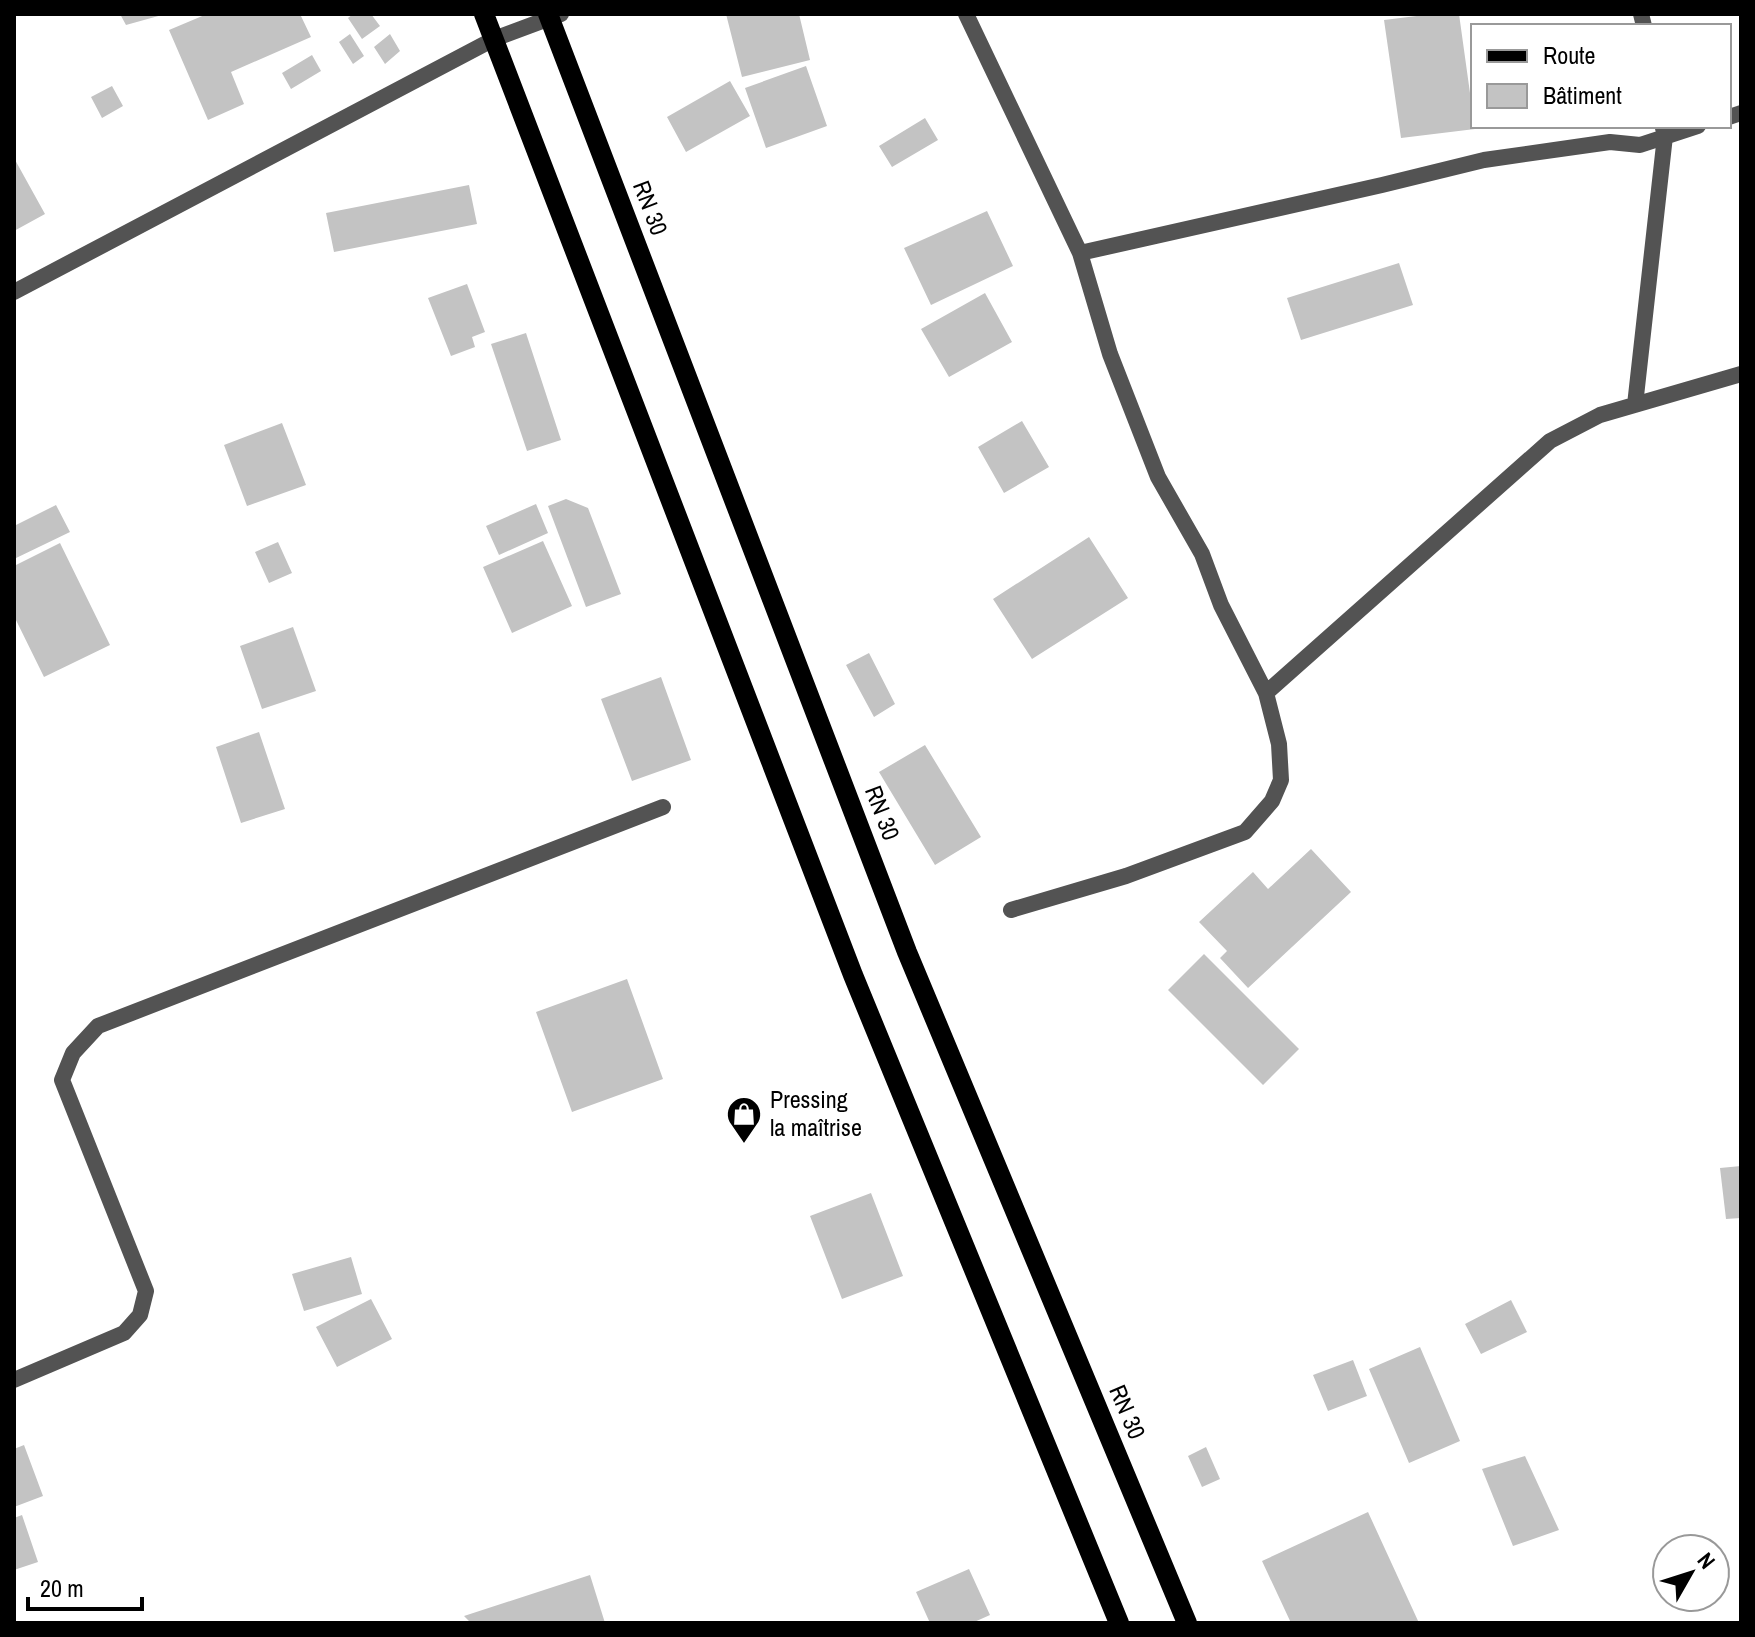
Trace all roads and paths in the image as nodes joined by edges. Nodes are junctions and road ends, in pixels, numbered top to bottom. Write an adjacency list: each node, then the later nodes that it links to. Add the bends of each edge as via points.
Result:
1 (484, 14): 4 (main road)
2 (966, 14): 7 (street)
3 (553, 16): 4 (street); 16 (main road, RN 30 / RN 30, via 907,952)
4 (494, 39): 8 (street); 15 (main road, via 853,975)
5 (1684, 128): 6 (street)
6 (1664, 131): 7 (street, via 1640,145 1610,142 1484,160); 10 (street)
7 (1080, 253): 11 (street, via 1110,354 1158,477 1202,554 1221,605)
8 (14, 292)
9 (1741, 374): 10 (street)
10 (1635, 405): 11 (street, via 1600,415 1550,441)
11 (1266, 693): 13 (street, via 1279,744 1281,780 1272,801 1245,832 1126,876)
12 (663, 807): 14 (street, via 98,1026 73,1053 62,1080 146,1291 140,1315 124,1333)
13 (1011, 910)
14 (14, 1380)
15 (1119, 1623)
16 (1187, 1623)

